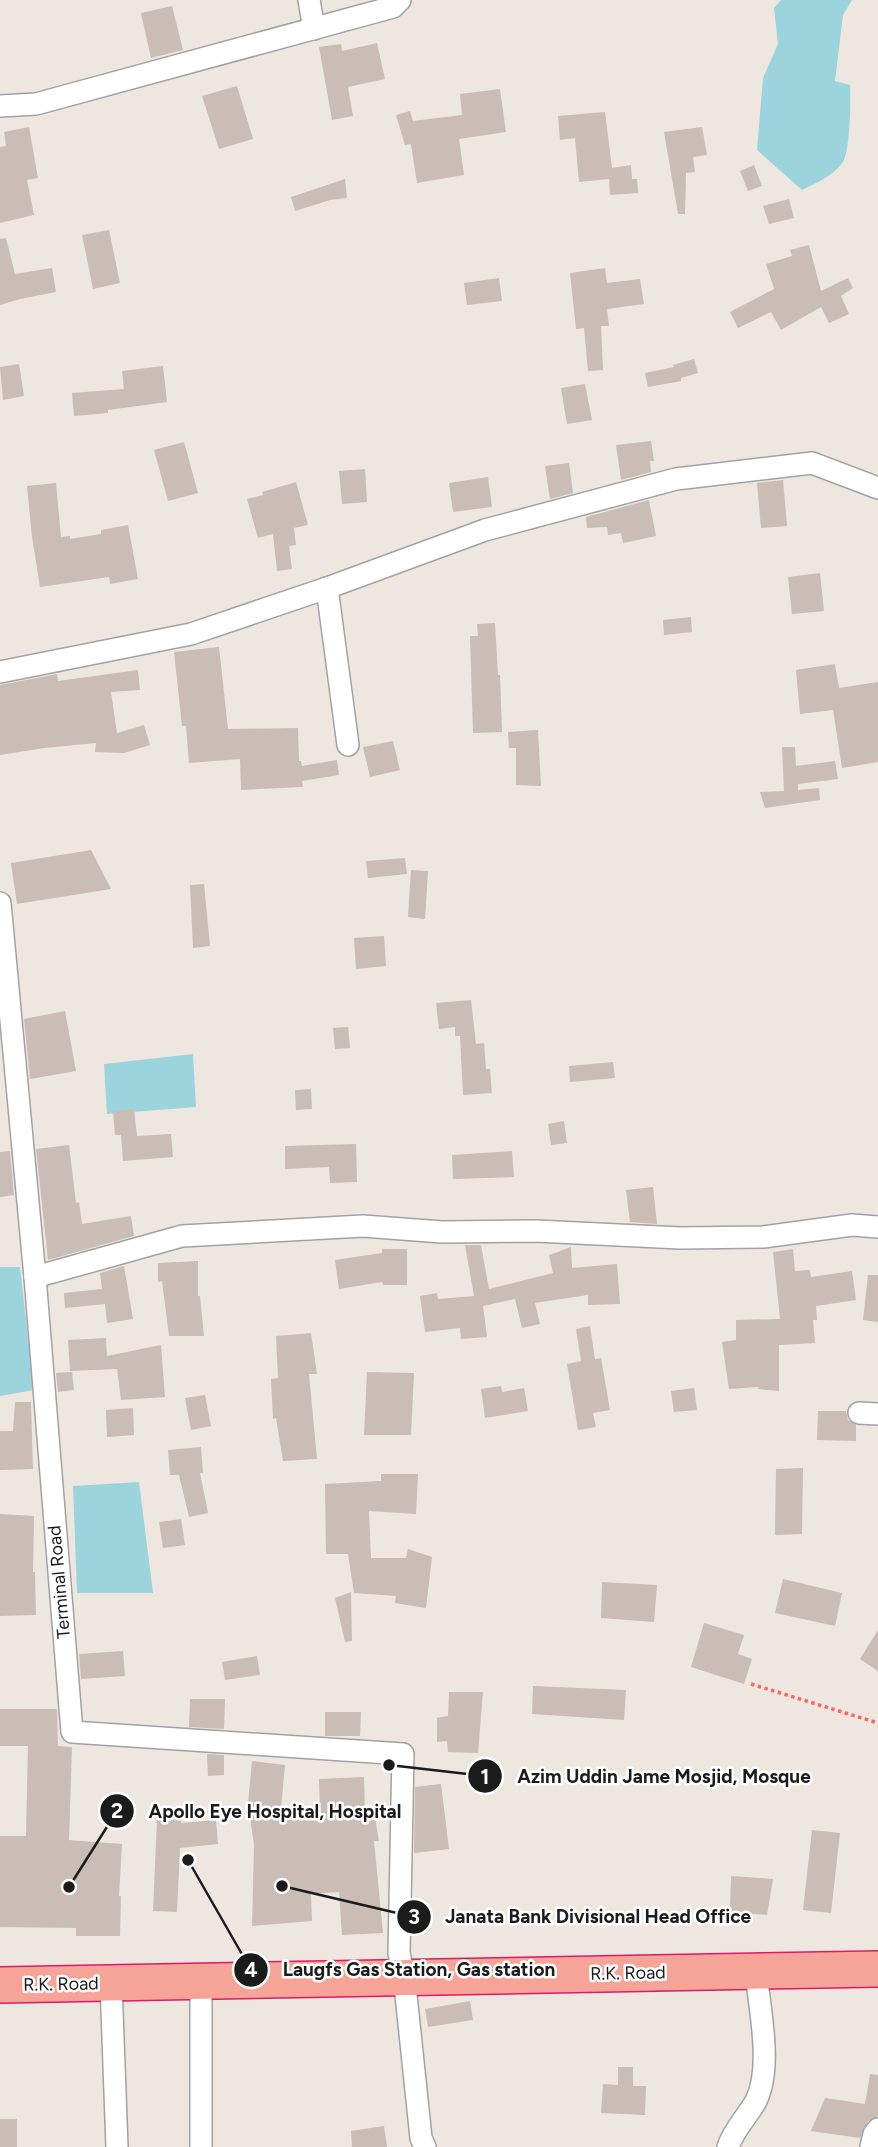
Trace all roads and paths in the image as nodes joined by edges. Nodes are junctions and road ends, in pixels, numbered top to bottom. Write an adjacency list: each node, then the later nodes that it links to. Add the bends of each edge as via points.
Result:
1 (309, 0): 3 (street)
2 (400, 0): 3 (street, via 393,7)
3 (314, 29): 4 (street, via 36,104)
4 (0, 106)
5 (878, 488): 6 (street, via 812,463 676,479 485,530)
6 (327, 588): 7 (street, via 191,634); 8 (street)
7 (0, 672)
8 (348, 745)
9 (0, 902): 11 (street, Terminal Road)
10 (878, 1227): 11 (street, via 852,1225 763,1237 442,1232 363,1226 182,1236)
11 (35, 1277): 16 (street, Terminal Road, via 72,1732 403,1754)
12 (751, 1684): 13 (path)
13 (878, 1723)
14 (878, 1946): 16 (highway, R.K. Road)
15 (0, 1962): 16 (highway, R.K. Road)
16 (401, 1965): 18 (highway, R.K. Road); 19 (highway, R.K. Road); 25 (street)
17 (878, 1969): 18 (highway, R.K. Road)
18 (756, 1971): 26 (street, via 763,2077 757,2099)
19 (201, 1982): 20 (highway, R.K. Road); 24 (street)
20 (111, 1983): 21 (highway, R.K. Road); 23 (street)
21 (0, 1985)
22 (878, 2129): 27 (street)
23 (117, 2147)
24 (201, 2147)
25 (425, 2147)
26 (728, 2147)
27 (871, 2147)

